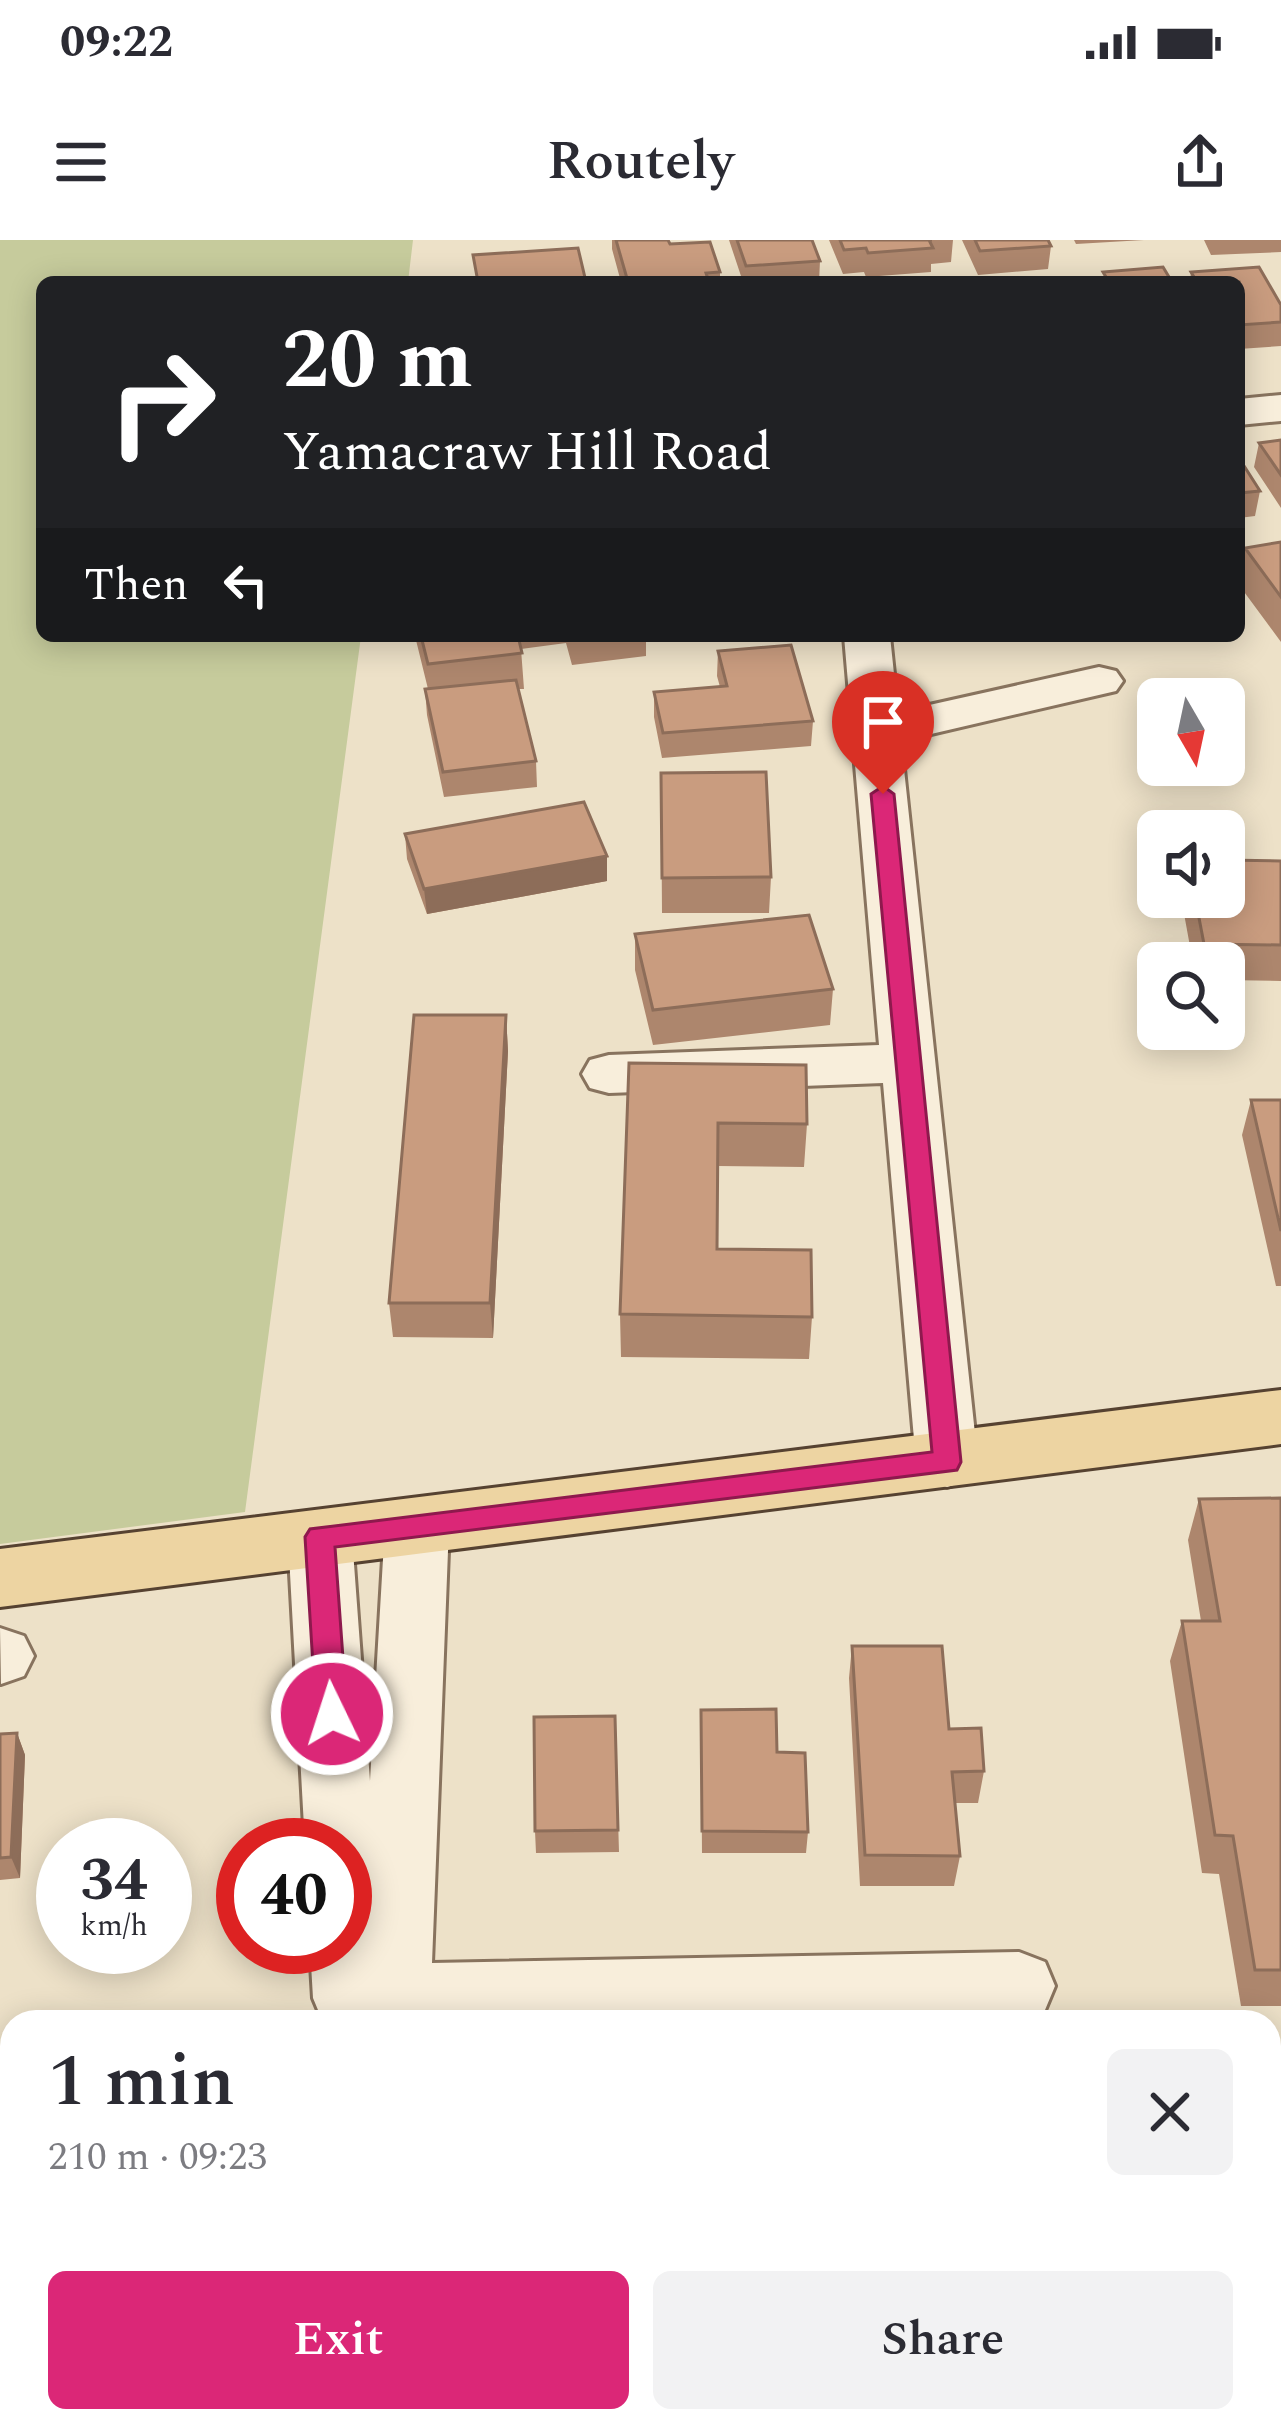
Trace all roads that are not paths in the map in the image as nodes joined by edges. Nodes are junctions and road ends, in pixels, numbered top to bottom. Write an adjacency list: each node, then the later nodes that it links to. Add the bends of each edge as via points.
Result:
1 (1281, 408): 2 (street)
2 (1245, 411)
3 (868, 642): 5 (street)
4 (1099, 681): 5 (street)
5 (876, 732): 6 (street)
6 (908, 1063): 7 (street); 9 (street)
7 (609, 1074)
8 (1281, 1417): 9 (main road)
9 (947, 1462): 10 (main road)
10 (417, 1525): 11 (main road); 15 (street)
11 (320, 1537): 12 (main road); 13 (street)
12 (0, 1578)
13 (338, 1818)
14 (1019, 1986): 15 (street)
15 (366, 1994)

